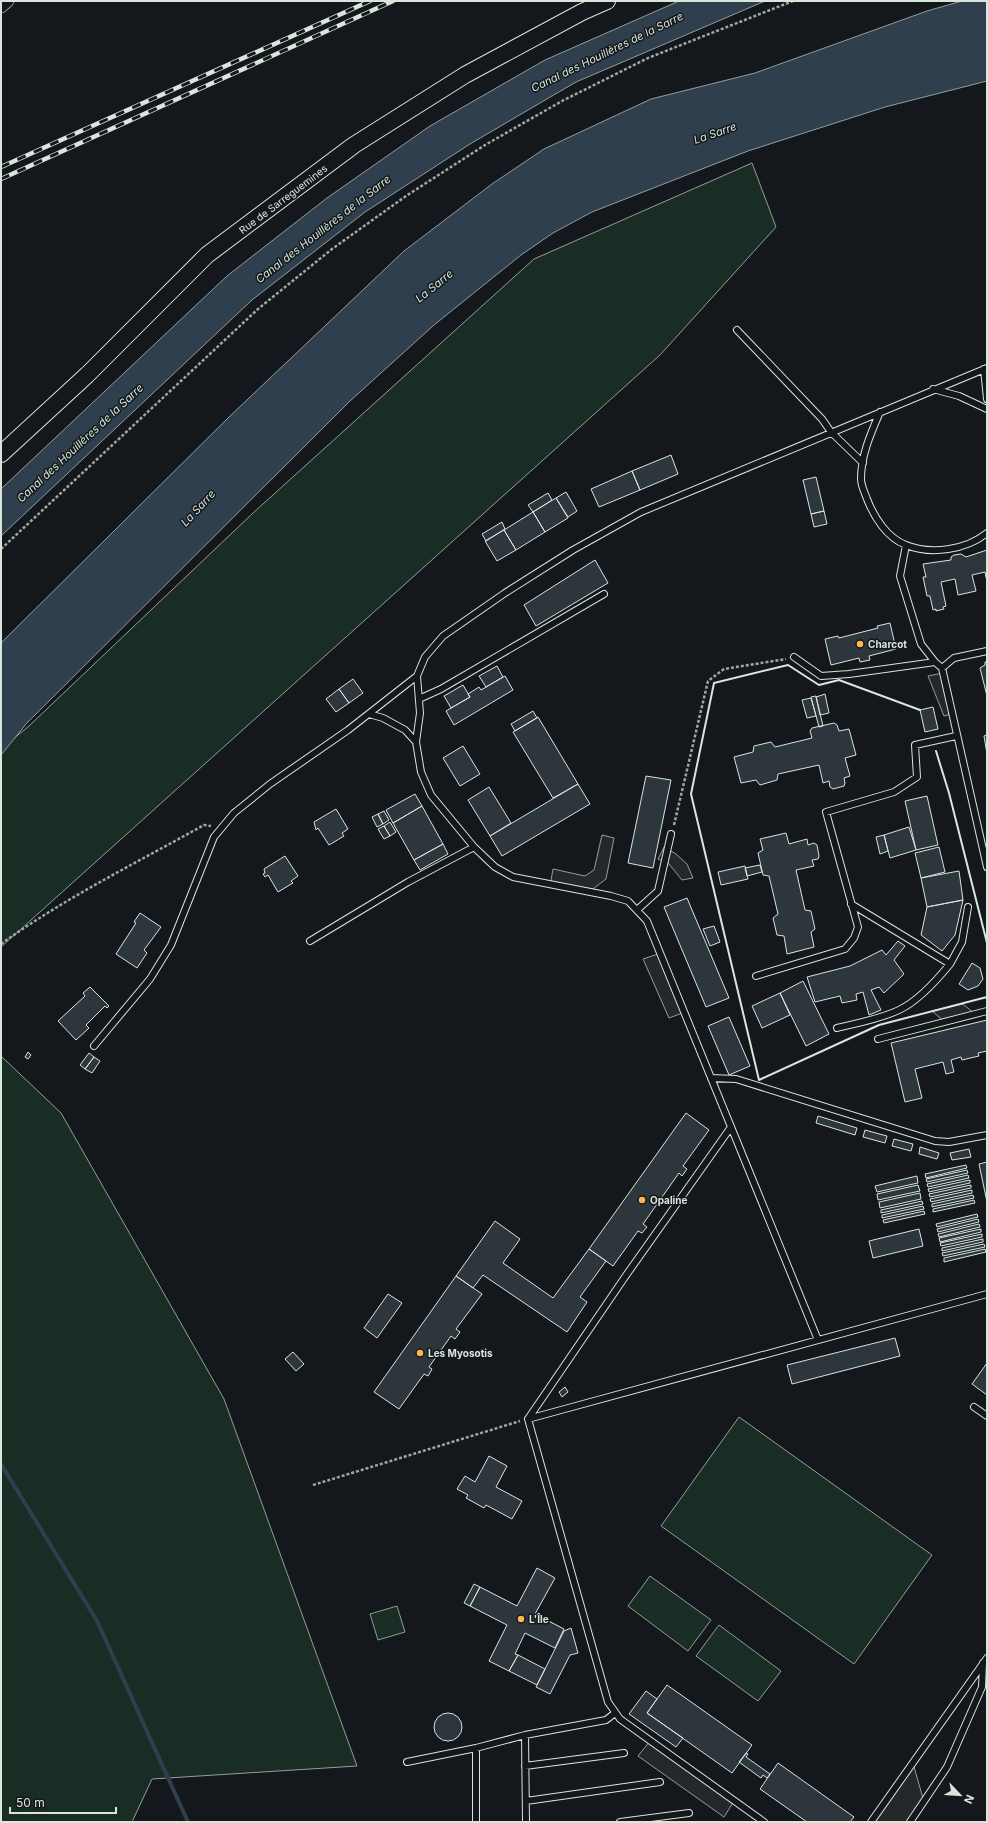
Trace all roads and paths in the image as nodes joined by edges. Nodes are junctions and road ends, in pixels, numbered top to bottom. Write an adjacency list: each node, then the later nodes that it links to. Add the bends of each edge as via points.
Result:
1 (7, 1): 4 (street)
2 (607, 1): 12 (street, Rue de Sarreguemines, via 582,12 452,84 354,146 207,255 87,375)
3 (793, 1): 16 (path, via 648,58 562,101 485,145 406,196 332,249 258,309)
4 (1, 6)
5 (738, 330): 11 (lane, via 822,419)
6 (986, 368): 7 (lane); 8 (lane)
7 (934, 389): 9 (lane); 10 (lane)
8 (987, 399)
9 (987, 409)
10 (880, 412): 11 (lane); 13 (lane, via 864,452)
11 (830, 432): 13 (lane); 22 (lane, via 641,512 573,550 504,593 443,636 425,657)
12 (1, 454)
13 (863, 463): 15 (lane, via 861,480 873,515 890,535)
14 (987, 533): 15 (lane, via 977,542 952,549 928,549)
15 (906, 545): 20 (lane, via 900,576 921,644)
16 (1, 549)
17 (604, 594): 23 (lane)
18 (987, 651): 21 (lane, via 954,658)
19 (794, 657): 20 (lane, via 821,676); 28 (path, via 724,669 708,681)
20 (935, 662): 21 (lane)
21 (942, 668): 25 (lane)
22 (417, 676): 23 (lane); 24 (lane)
23 (419, 700): 26 (lane)
24 (369, 714): 26 (lane, via 383,718 405,730); 27 (lane, via 270,784 234,813)
25 (956, 736): 30 (lane); 31 (lane, via 915,745 918,777 894,792 826,812)
26 (416, 742): 29 (lane, via 421,772 431,796)
27 (221, 828): 35 (path, via 204,825 29,924); 41 (lane, via 214,837 171,945 150,980)
28 (672, 834): 33 (lane, via 658,891)
29 (474, 847): 33 (lane, via 495,867 513,877 611,896 628,901); 34 (lane, via 408,882)
30 (987, 867)
31 (851, 904): 36 (lane); 37 (lane, via 858,927 854,938 845,949)
32 (968, 907): 36 (lane, via 962,942)
33 (637, 910): 42 (lane, via 647,921)
34 (310, 941)
35 (1, 944)
36 (950, 964): 39 (lane, via 933,984 901,1009)
37 (756, 976)
38 (987, 1011): 40 (lane)
39 (837, 1028)
40 (878, 1039)
41 (94, 1046)
42 (711, 1078): 43 (lane); 44 (lane, via 736,1079 935,1141 949,1142)
43 (731, 1127): 46 (lane); 49 (lane)
44 (987, 1135)
45 (987, 1294): 46 (lane)
46 (818, 1340): 49 (lane)
47 (974, 1407): 48 (lane)
48 (987, 1416)
49 (528, 1419): 50 (path); 52 (lane, via 608,1702)
50 (313, 1484)
51 (985, 1661): 65 (lane); 66 (lane, via 982,1687 947,1767)
52 (615, 1713): 53 (lane, via 606,1720); 64 (lane)
53 (525, 1735): 54 (lane); 57 (lane)
54 (476, 1748): 56 (lane); 61 (lane)
55 (624, 1753): 57 (lane)
56 (407, 1762)
57 (525, 1766): 59 (lane)
58 (660, 1782): 59 (lane)
59 (526, 1801): 62 (lane)
60 (689, 1813): 63 (lane)
61 (476, 1822)
62 (526, 1822)
63 (620, 1822)
64 (764, 1822)
65 (871, 1822)
66 (910, 1822)

